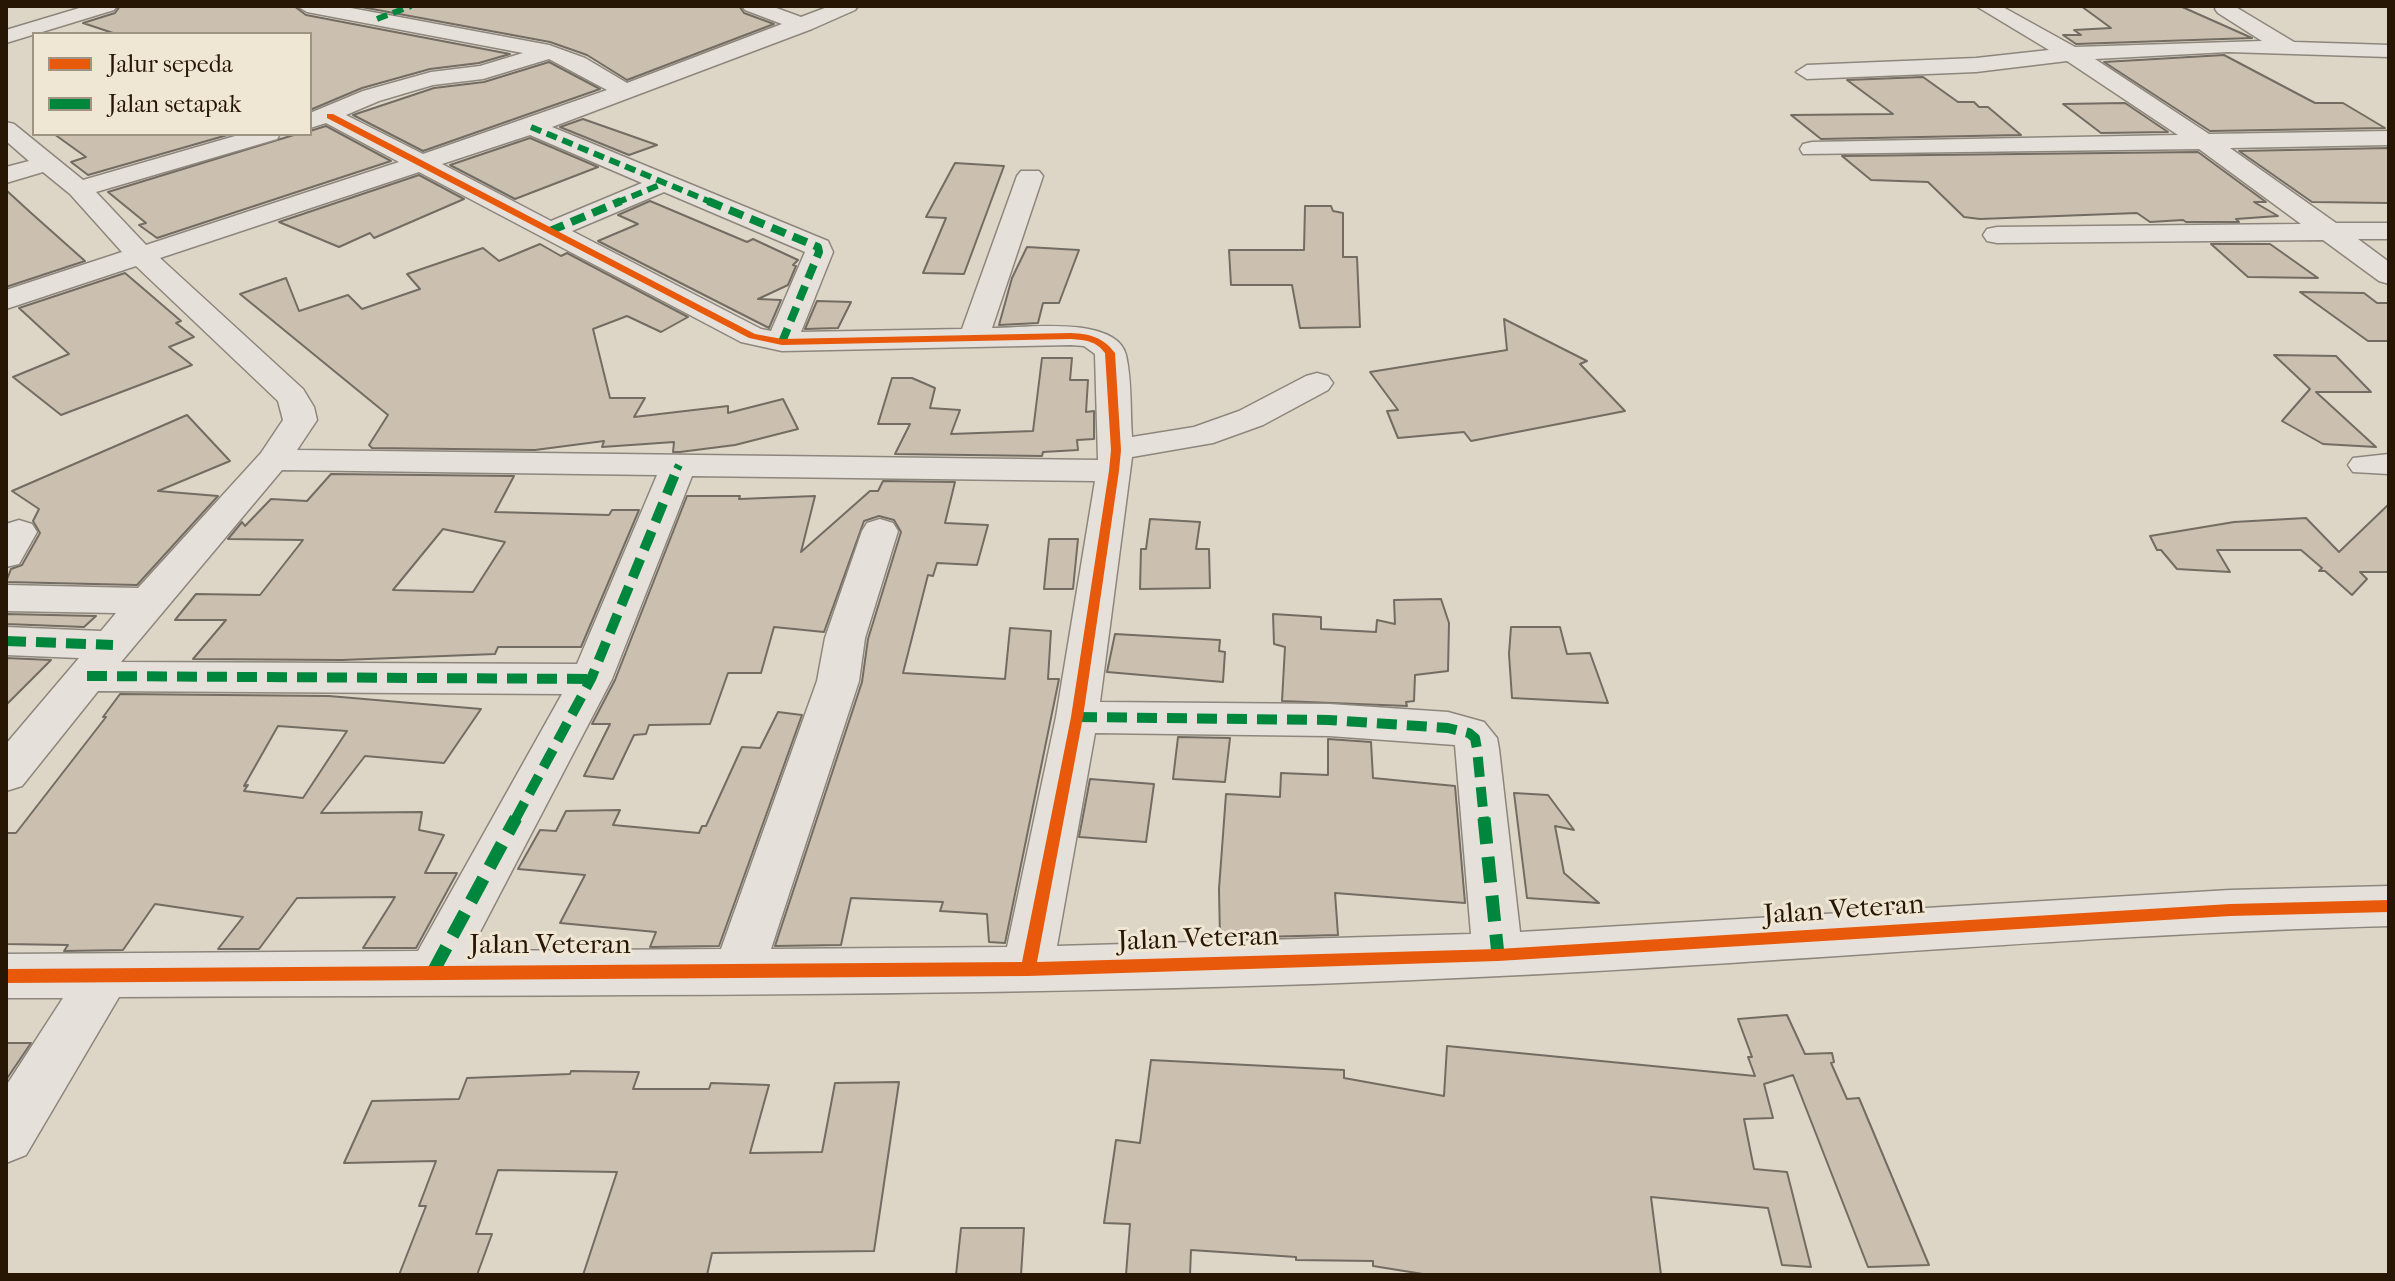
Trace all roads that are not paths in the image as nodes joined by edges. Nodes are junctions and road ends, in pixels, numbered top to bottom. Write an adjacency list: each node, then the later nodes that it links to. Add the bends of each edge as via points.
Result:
1 (107, 6): 10 (street)
2 (307, 6): 8 (street)
3 (411, 6): 8 (street)
4 (752, 6): 9 (street)
5 (848, 6): 9 (street)
6 (1986, 6): 14 (street)
7 (2225, 9): 11 (street)
8 (377, 19): 12 (street)
9 (805, 25): 16 (street)
10 (6, 37)
11 (2286, 46): 13 (street); 14 (street)
12 (549, 51): 16 (street); 17 (street, via 483,72 431,79 371,96)
13 (2389, 51)
14 (2075, 54): 15 (street, via 1976,65); 22 (street)
15 (1807, 72)
16 (627, 92): 18 (street)
17 (320, 119): 25 (street)
18 (531, 127): 25 (street); 28 (street)
19 (6, 129): 24 (street)
20 (261, 136): 29 (street)
21 (2389, 138): 22 (street)
22 (2206, 142): 23 (street); 32 (street)
23 (1812, 149)
24 (45, 164): 26 (street); 29 (street)
25 (418, 164): 30 (street); 34 (street)
26 (6, 175)
27 (1030, 176): 37 (street)
28 (664, 183): 30 (street); 38 (street, via 818,247)
29 (79, 189): 34 (street)
30 (550, 231): 38 (street, via 737,329)
31 (2389, 231): 32 (street)
32 (2330, 233): 33 (street); 35 (street)
33 (1997, 235)
34 (141, 256): 36 (street); 40 (street, via 292,396 300,420)
35 (2389, 275)
36 (6, 300)
37 (974, 338): 38 (street); 41 (street, via 1071,336 1105,345 1110,353)
38 (782, 342)
39 (1317, 383): 41 (street, via 1251,418)
40 (273, 460): 42 (street); 45 (street)
41 (1115, 460): 42 (street); 49 (street)
42 (679, 465): 48 (street)
43 (880, 531): 53 (street, via 845,638 838,681)
44 (6, 598): 45 (street)
45 (148, 601): 47 (street)
46 (6, 641): 47 (street)
47 (100, 660): 48 (street); 50 (street)
48 (591, 679): 55 (street)
49 (1077, 717): 52 (street, via 1329,720 1469,733 1477,749); 54 (street)
50 (6, 774)
51 (2375, 913): 52 (street, Jalan Veteran, via 2230,910)
52 (1498, 955): 54 (street, Jalan Veteran)
53 (739, 969): 54 (street, Jalan Veteran); 55 (street, Jalan Veteran)
54 (1028, 969)
55 (434, 970): 56 (street, Jalan Veteran)
56 (106, 974): 57 (street, Jalan Veteran); 58 (street)
57 (6, 976)
58 (6, 1136)

